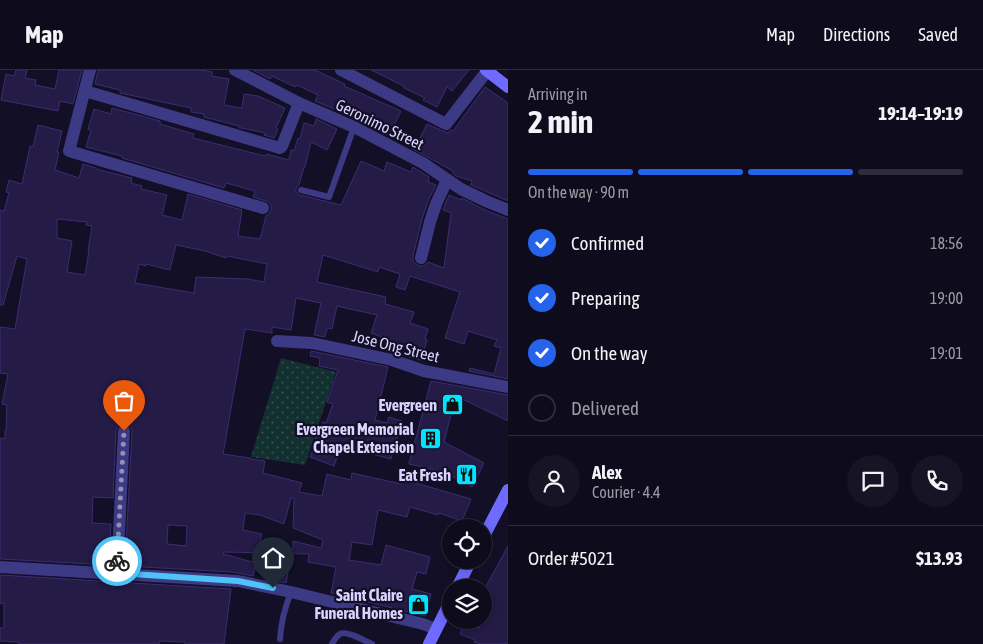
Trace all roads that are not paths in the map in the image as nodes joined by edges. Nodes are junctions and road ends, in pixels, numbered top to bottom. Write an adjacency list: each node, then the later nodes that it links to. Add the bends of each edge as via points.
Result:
1 (90, 70): 6 (street)
2 (235, 70): 7 (street, Geronimo Street)
3 (341, 70): 4 (street, via 446,124)
4 (486, 70): 5 (main road)
5 (508, 87)
6 (85, 91): 7 (street, via 280,148); 11 (street, via 69,151)
7 (299, 103): 8 (street, Geronimo Street)
8 (354, 128): 9 (street, Geronimo Street, via 423,163); 10 (lane, via 329,197)
9 (447, 180): 12 (street, Geronimo Street); 13 (street, via 433,213)
10 (301, 190)
11 (262, 208)
12 (508, 210)
13 (422, 258)
14 (276, 341): 15 (street, Jose Ong Street, via 312,343)
15 (508, 387)
16 (124, 431): 20 (street)
17 (508, 490): 18 (main road)
18 (492, 521)
19 (0, 567): 20 (street)
20 (117, 573): 21 (street, via 238,581)
21 (291, 592): 23 (street); 24 (lane, via 285,605)
22 (442, 617): 23 (main road)
23 (436, 629): 27 (main road)
24 (280, 638)
25 (332, 644): 26 (lane, via 340,633 346,633)
26 (372, 644)
27 (429, 644)

